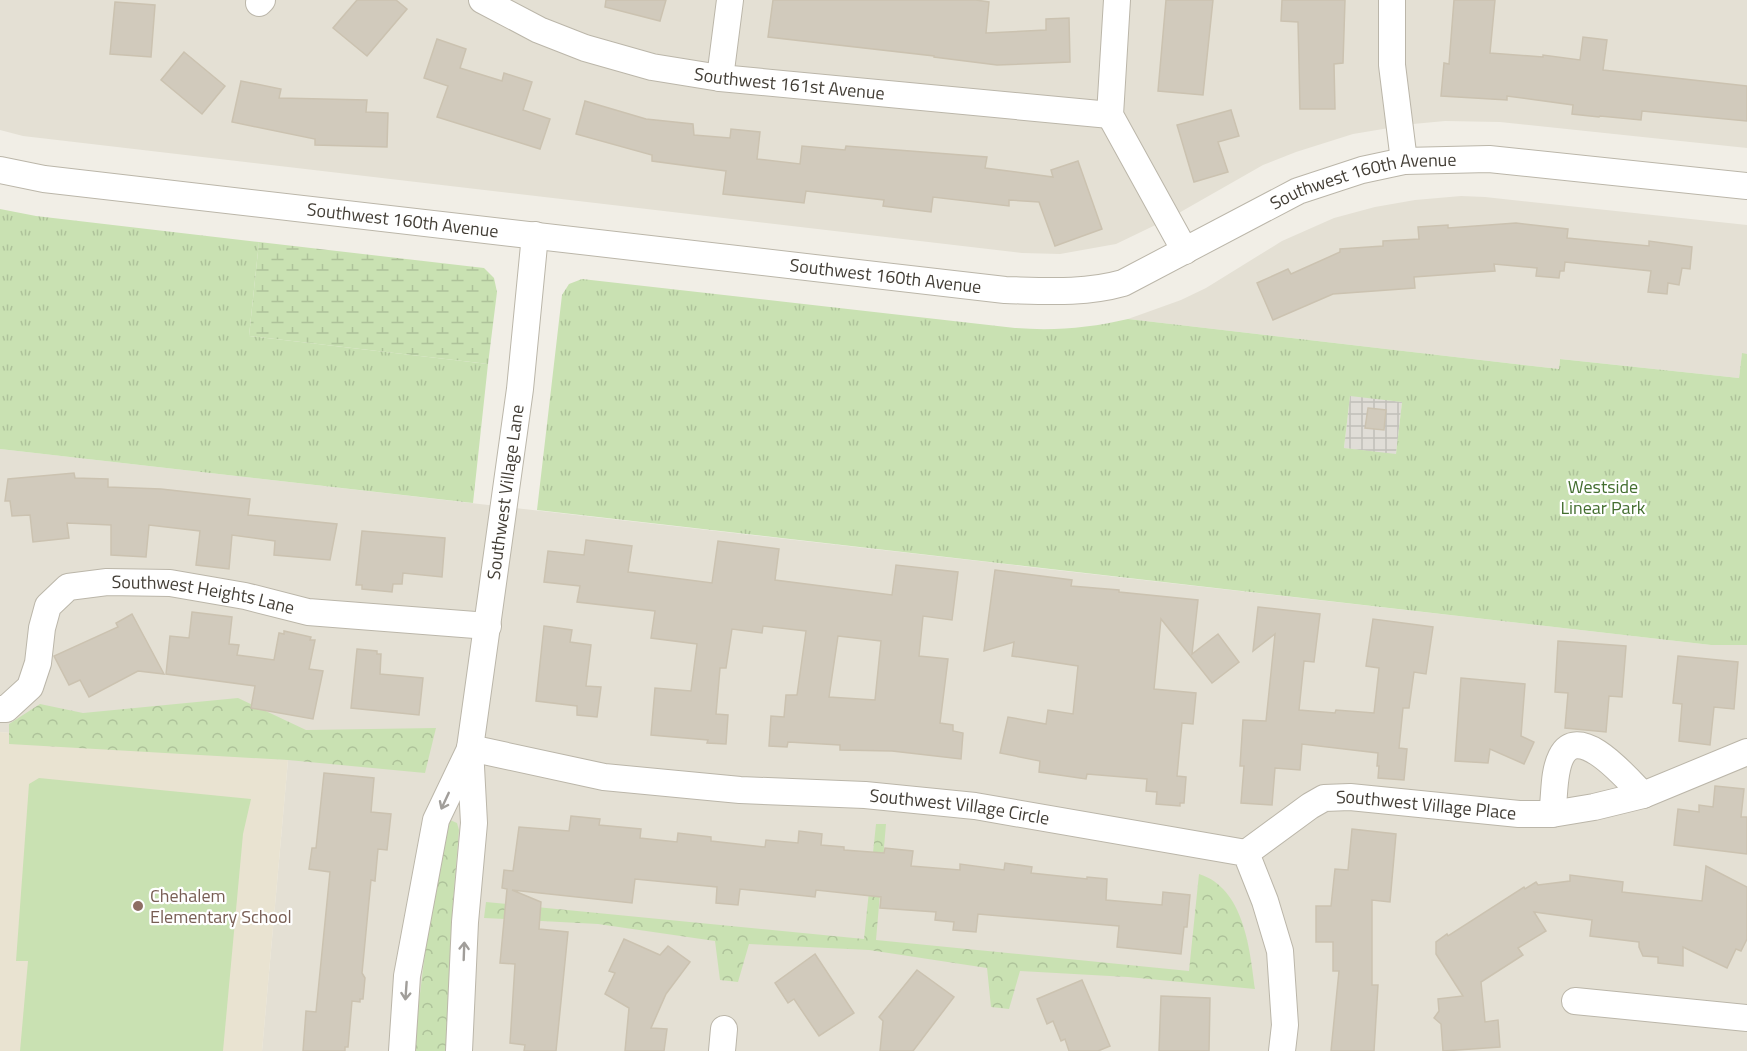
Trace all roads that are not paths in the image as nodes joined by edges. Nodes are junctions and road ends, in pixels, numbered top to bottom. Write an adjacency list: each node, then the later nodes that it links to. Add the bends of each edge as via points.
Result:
1 (483, 0): 5 (street, Southwest 161st Avenue, via 539,30 585,48 652,67)
2 (730, 0): 5 (street)
3 (1117, 0): 6 (street)
4 (1392, 0): 7 (street, via 1392,64)
5 (720, 78): 6 (street, Southwest 161st Avenue)
6 (1110, 115): 11 (street)
7 (1404, 161): 9 (street, Southwest 160th Avenue, via 1489,159); 11 (street, Southwest 160th Avenue, via 1298,191)
8 (0, 170): 10 (street, Southwest 160th Avenue, via 44,179)
9 (1747, 186)
10 (536, 235): 11 (street, Southwest 160th Avenue, via 1005,290 1107,287 1123,283); 12 (street, Southwest Village Lane)
11 (1185, 251)
12 (488, 626): 13 (street, Southwest Heights Lane, via 308,612 170,583 107,582 68,587 48,606 30,687 6,709); 14 (street, Southwest Village Lane)
13 (0, 709)
14 (470, 748): 18 (street, Southwest Village Circle, via 604,777 740,790 865,795 975,807); 21 (street, Southwest Village Lane, one-way to 21, via 436,820 407,976); 22 (street, Southwest Village Lane, one-way to 14, via 474,823)
15 (1747, 752): 16 (street, Southwest Village Place)
16 (1643, 795): 17 (street, Southwest Village Place); 17 (street, via 1600,753 1579,746 1562,755)
17 (1552, 813): 18 (street, Southwest Village Place, via 1519,814 1337,796 1310,806)
18 (1246, 854): 23 (street, via 1280,951 1285,1025)
19 (1575, 1001): 20 (street)
20 (1747, 1018)
21 (402, 1051)
22 (459, 1051)
23 (1282, 1051)

